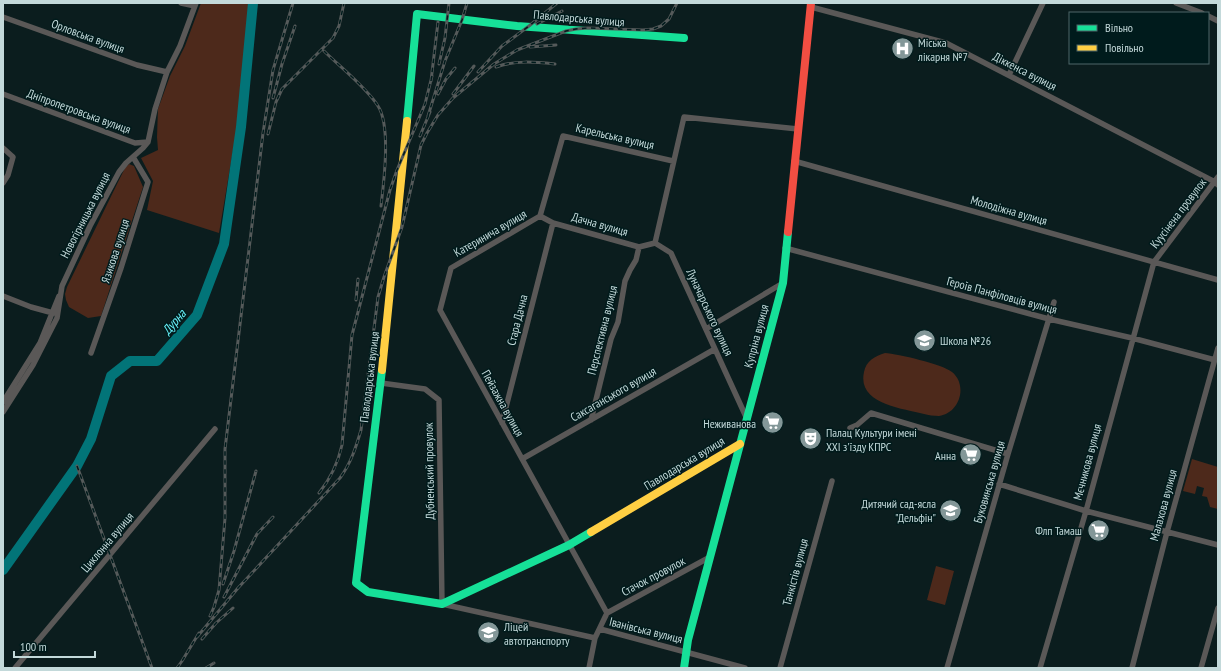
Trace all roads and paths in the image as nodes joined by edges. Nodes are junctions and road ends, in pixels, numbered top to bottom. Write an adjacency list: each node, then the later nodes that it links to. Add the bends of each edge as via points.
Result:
1 (180, 3): 4 (street)
2 (1043, 3): 12 (street)
3 (1176, 3): 6 (street)
4 (196, 4): 11 (street)
5 (811, 5): 12 (street, Діккенса вулиця, via 946,43); 14 (street, Купріна вулиця)
6 (1199, 12)
7 (3, 16): 11 (street, Орловська вулиця, via 137,65)
8 (1209, 16): 9 (street)
9 (1218, 21)
10 (684, 38): 42 (street, Павлодарська вулиця, via 566,31 417,14)
11 (167, 72): 15 (street)
12 (1009, 75): 20 (street, Діккенса вулиця)
13 (3, 94): 15 (street, Дніпропетровська вулиця, via 135,143)
14 (798, 129): 18 (street, via 684,117); 19 (street, Купріна вулиця)
15 (148, 142): 17 (street, Новогірницька вулиця)
16 (3, 148): 21 (street, via 13,157)
17 (133, 157): 31 (street, Новогірницька вулиця, via 119,172); 40 (street, Язикова вулиця, via 148,182)
18 (673, 161): 22 (street, Карельська вулиця, via 563,136); 24 (street)
19 (794, 161): 26 (street, Купріна вулиця); 27 (street, Молодіжна вулиця)
20 (1217, 181): 27 (street, Куусінена провулок)
21 (3, 183)
22 (540, 216): 23 (street, Дачна вулиця); 28 (street, Катеринича вулиця)
23 (553, 223): 25 (street, Дачна вулиця); 47 (street, Стара Дачна)
24 (655, 243): 25 (street, Дачна вулиця); 36 (street, Луначарського вулиця, via 671,253)
25 (639, 247): 46 (street, Перспективна вулиця, via 636,260 625,282 618,322)
26 (785, 248): 30 (street, Купріна вулиця); 35 (street, Героїв Панфіловців вулиця)
27 (1154, 262): 29 (street, Молодіжна вулиця); 37 (street, Мєчникова вулиця)
28 (451, 268): 47 (street, Пейзажна вулиця, via 440,310)
29 (1218, 280)
30 (783, 283): 36 (street); 45 (street, Купріна вулиця)
31 (62, 286): 34 (street, Новогірницька вулиця); 44 (street, Новогірницька вулиця, via 58,318 33,365)
32 (3, 296): 34 (street)
33 (1054, 302): 35 (street, Буковинська вулиця)
34 (53, 313): 43 (street, Новогірницька вулиця, via 40,343)
35 (1049, 319): 37 (street, Героїв Панфіловців вулиця); 51 (street, Буковинська вулиця)
36 (706, 329): 39 (street, Луначарського вулиця)
37 (1132, 338): 41 (street, Героїв Панфіловців вулиця); 55 (street, Мєчникова вулиця)
38 (1218, 348): 41 (street, Малахова вулиця)
39 (715, 349): 45 (street, Луначарського вулиця); 46 (street, Саксаганського вулиця)
40 (91, 353)
41 (1215, 360): 56 (street, Малахова вулиця)
42 (381, 383): 60 (street, Дубненський провулок, via 425,389 439,400); 60 (street, Павлодарська вулиця, via 356,583 368,592)
43 (3, 402)
44 (3, 412)
45 (746, 419): 50 (street, Купріна вулиця)
46 (591, 420): 52 (street, Саксаганського вулиця)
47 (502, 423): 52 (street, Пейзажна вулиця)
48 (850, 428): 51 (street, via 871,414)
49 (215, 430): 66 (street, Циклонна вулиця)
50 (740, 444): 57 (street, Павлодарська вулиця); 59 (street, Купріна вулиця)
51 (1008, 454): 54 (street, Буковинська вулиця)
52 (522, 459): 57 (street, Пейзажна вулиця)
53 (832, 481): 70 (street, Танкістів вулиця)
54 (999, 484): 55 (street); 71 (street, Буковинська вулиця)
55 (1086, 511): 56 (street); 72 (street, Мєчникова вулиця)
56 (1167, 532): 58 (street); 73 (street, Малахова вулиця)
57 (569, 545): 60 (street, Павлодарська вулиця); 62 (street, Іванівська вулиця)
58 (1218, 545)
59 (710, 557): 62 (street, Стачок провулок); 65 (street, Купріна вулиця)
60 (442, 604): 64 (street)
61 (1218, 608): 74 (street)
62 (607, 613): 63 (street, Іванівська вулиця)
63 (600, 629): 64 (street, Іванівська вулиця); 65 (street, Іванівська вулиця)
64 (596, 638): 67 (street, Іванівська вулиця)
65 (687, 652): 68 (street, Купріна вулиця); 69 (street, Іванівська вулиця)
66 (15, 668)
67 (589, 668)
68 (684, 668)
69 (745, 668)
70 (780, 668)
71 (947, 668)
72 (1040, 668)
73 (1132, 668)
74 (1201, 668)

